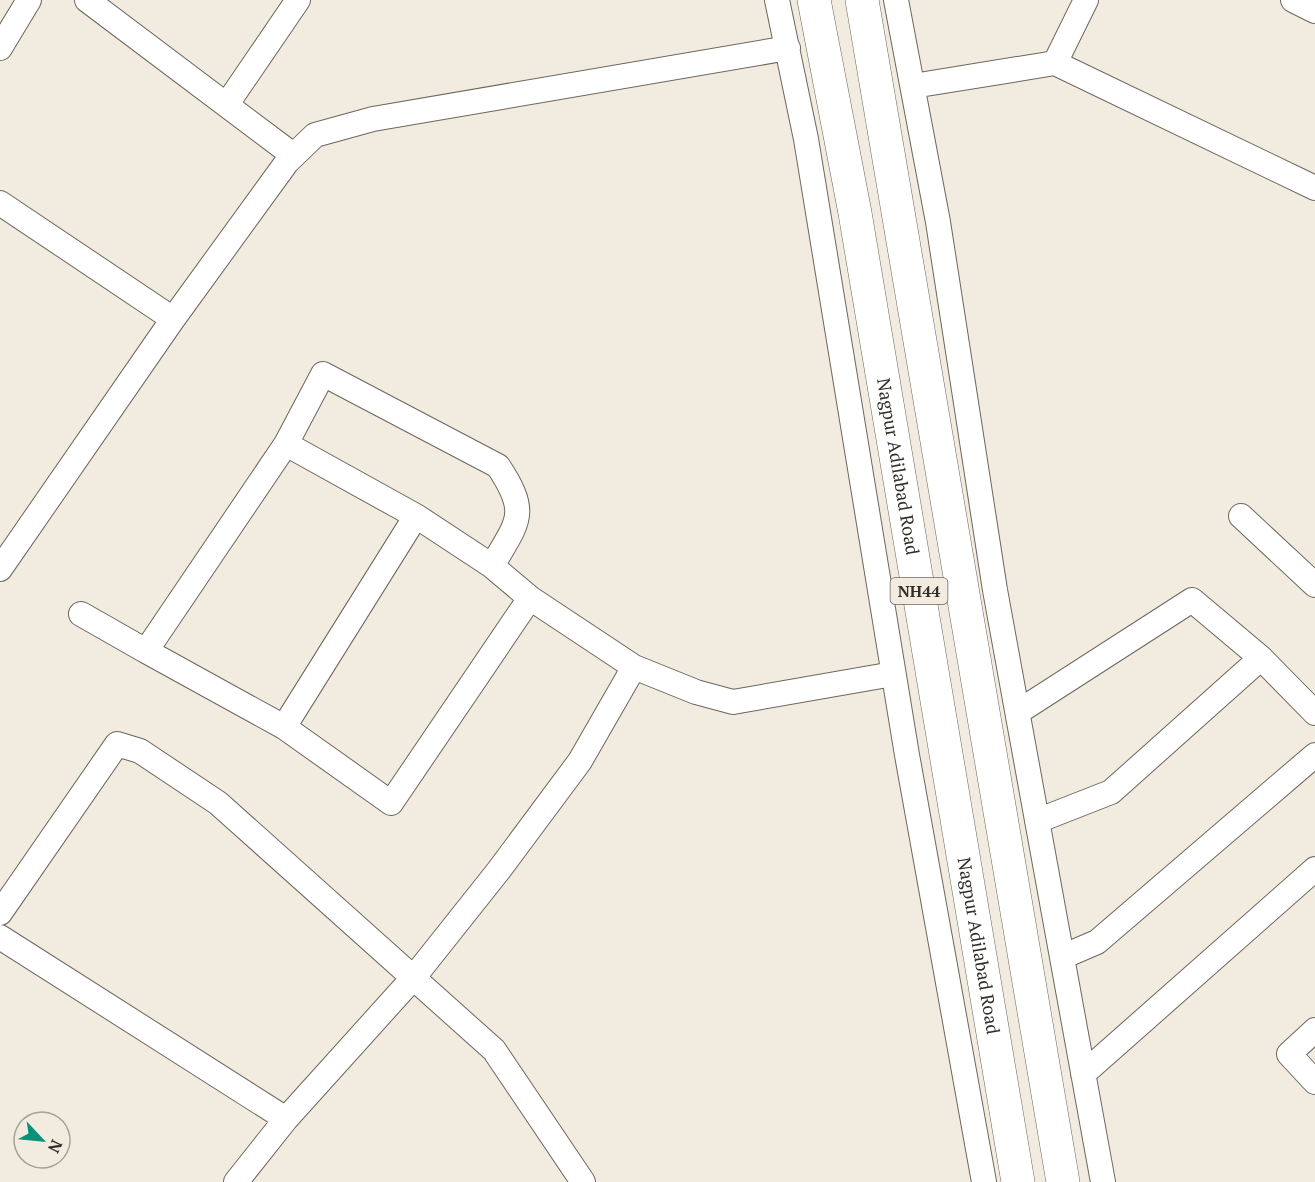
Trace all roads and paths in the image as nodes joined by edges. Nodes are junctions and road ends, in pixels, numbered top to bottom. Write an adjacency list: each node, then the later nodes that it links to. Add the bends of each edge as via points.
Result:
1 (29, 0): 11 (street)
2 (87, 0): 15 (street)
3 (298, 0): 15 (street)
4 (777, 0): 12 (street)
5 (814, 0): 49 (highway, Nagpur Adilabad Road / NH44, via 855,213)
6 (862, 0): 50 (highway, NH44)
7 (896, 0): 14 (street)
8 (1086, 0): 13 (street)
9 (1293, 0): 10 (street)
10 (1315, 11)
11 (0, 48)
12 (788, 48): 16 (street, via 374,118 315,135); 31 (street, via 837,320)
13 (1055, 63): 14 (street); 17 (street)
14 (913, 86): 32 (street)
15 (227, 104): 16 (street)
16 (293, 155): 19 (street)
17 (1315, 188)
18 (0, 203): 19 (street)
19 (173, 319): 24 (street)
20 (286, 444): 21 (street); 23 (street, via 323,374 498,466 514,489 518,520); 28 (street)
21 (416, 516): 23 (street); 34 (street)
22 (1241, 516): 25 (street)
23 (492, 566): 26 (street)
24 (0, 569)
25 (1315, 585)
26 (530, 598): 30 (street); 34 (street, via 392,803)
27 (81, 614): 28 (street)
28 (146, 651): 34 (street)
29 (1261, 658): 32 (street, via 1192,600); 33 (street); 36 (street, via 1112,792)
30 (634, 667): 31 (street, via 696,692 734,702); 41 (street, via 580,761)
31 (893, 674): 48 (street)
32 (1018, 712): 36 (street)
33 (1315, 713)
34 (284, 727)
35 (1315, 755): 40 (street, via 1096,942)
36 (1037, 821): 40 (street)
37 (1315, 869): 43 (street)
38 (0, 913): 41 (street, via 117,744 140,752 218,803)
39 (0, 937): 45 (street)
40 (1062, 957): 43 (street)
41 (414, 977): 45 (street); 47 (street, via 494,1050)
42 (1315, 1030): 44 (street, via 1289,1054)
43 (1083, 1074): 51 (street)
44 (1315, 1082)
45 (286, 1119): 46 (street)
46 (236, 1182)
47 (583, 1182)
48 (984, 1182)
49 (1018, 1182)
50 (1063, 1182)
51 (1103, 1182)

